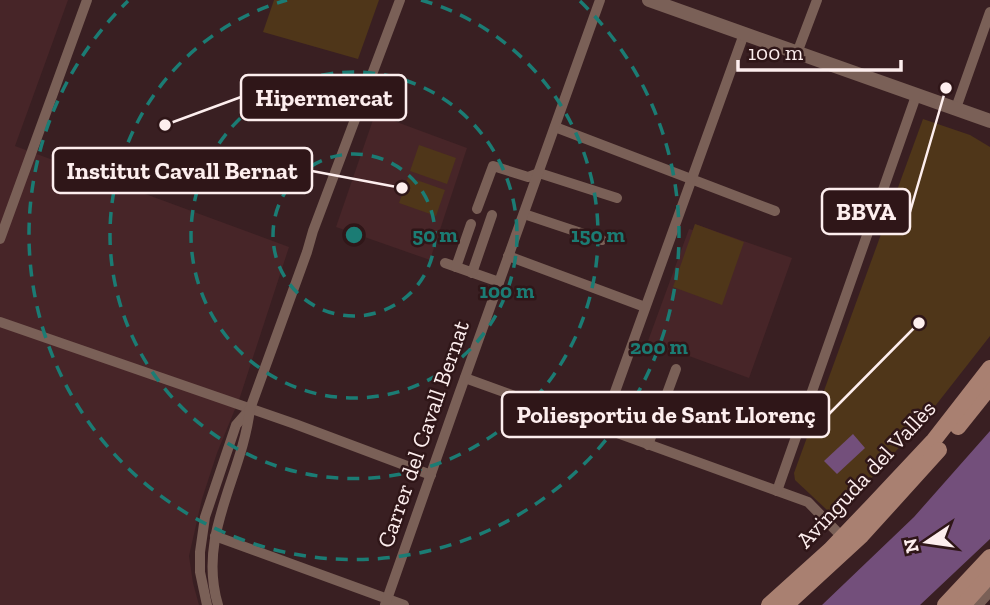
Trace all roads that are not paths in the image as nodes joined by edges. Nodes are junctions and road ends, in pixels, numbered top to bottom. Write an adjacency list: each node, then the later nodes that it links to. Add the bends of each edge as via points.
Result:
1 (87, 0): 22 (street)
2 (400, 0): 33 (street)
3 (600, 0): 12 (street, Carrer del Cavall Bernat)
4 (649, 0): 7 (street)
5 (817, 0): 8 (street)
6 (990, 12): 10 (street)
7 (744, 34): 8 (street); 15 (street)
8 (797, 53): 9 (street)
9 (916, 96): 10 (street); 37 (street)
10 (956, 108): 11 (street); 13 (street)
11 (990, 121)
12 (555, 127): 14 (street, Carrer del Cavall Bernat); 15 (street)
13 (990, 131)
14 (539, 173): 16 (street); 17 (street, via 528,177 493,166); 19 (street, Carrer del Cavall Bernat)
15 (692, 179): 18 (street); 27 (street)
16 (617, 198)
17 (477, 209)
18 (775, 211)
19 (524, 214): 23 (street); 24 (street, Carrer del Cavall Bernat)
20 (492, 215): 25 (street)
21 (471, 224): 25 (street, via 450,265)
22 (0, 239)
23 (602, 240)
24 (508, 256): 26 (street, Carrer del Cavall Bernat); 27 (street)
25 (472, 273): 26 (street)
26 (499, 282): 31 (street, Carrer del Cavall Bernat)
27 (645, 307): 34 (street)
28 (0, 322): 33 (street)
29 (990, 368): 39 (main road, Avinguda del Vallès)
30 (676, 369): 35 (street)
31 (465, 378): 34 (street); 36 (street, Carrer del Cavall Bernat)
32 (990, 387): 39 (main road, Avinguda del Vallès, via 906,488)
33 (250, 409): 36 (street); 38 (street); 44 (street, via 236,425 205,517 200,572)
34 (602, 428): 35 (street)
35 (648, 444): 37 (street, via 690,455)
36 (430, 475): 43 (street, Carrer del Cavall Bernat)
37 (777, 491): 39 (street, via 808,502)
38 (215, 536): 43 (street); 45 (street, via 212,576)
39 (846, 542): 47 (main road, Avinguda del Vallès); 48 (main road, Avinguda del Vallès)
40 (990, 557): 49 (main road)
41 (990, 575): 50 (main road)
42 (990, 592): 51 (street)
43 (386, 602): 46 (street)
44 (207, 605)
45 (219, 605)
46 (404, 605)
47 (769, 605)
48 (786, 605)
49 (944, 605)
50 (963, 605)
51 (978, 605)

